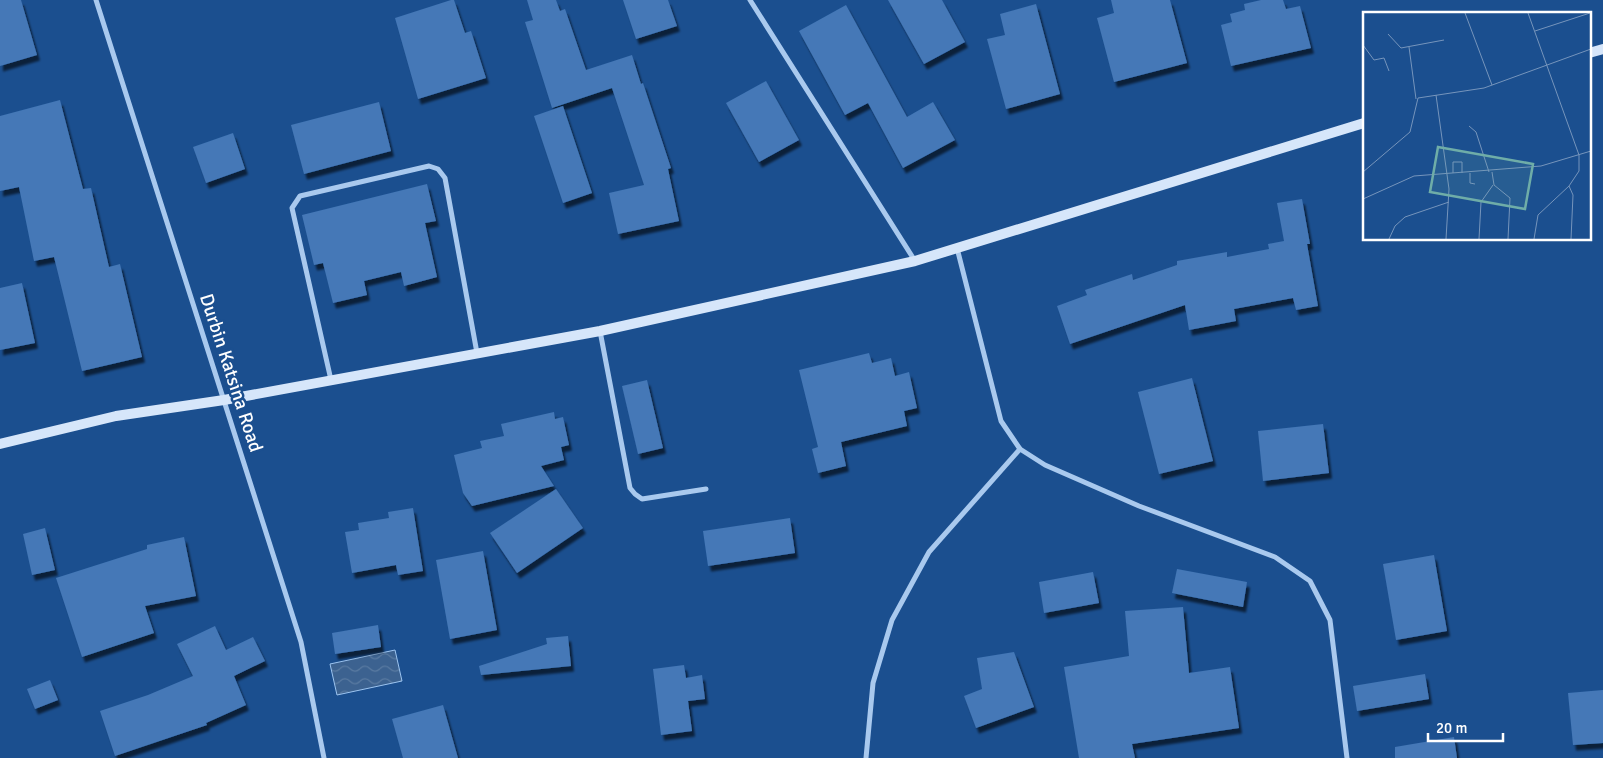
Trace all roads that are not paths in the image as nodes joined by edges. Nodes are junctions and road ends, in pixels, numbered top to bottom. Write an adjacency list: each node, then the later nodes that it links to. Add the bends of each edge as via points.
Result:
1 (96, 0): 11 (street, Durbin Katsina Road)
2 (750, 0): 7 (street)
3 (1603, 49): 4 (street)
4 (1590, 54)
5 (1363, 123): 6 (street)
6 (957, 248): 7 (street); 13 (street, via 1001,421)
7 (915, 260): 8 (street)
8 (600, 331): 9 (street); 14 (street, via 630,488 642,499)
9 (477, 354): 10 (street); 10 (street, via 445,178 429,166 300,196 292,208)
10 (331, 380): 11 (street)
11 (224, 400): 12 (street, via 116,416); 15 (street, Durbin Katsina Road, via 301,642)
12 (0, 444)
13 (1020, 449): 16 (street, via 929,552 892,620 873,683); 17 (street, via 1046,465 1139,506 1275,557 1310,581 1330,620)
14 (706, 489)
15 (324, 758)
16 (866, 758)
17 (1347, 758)

